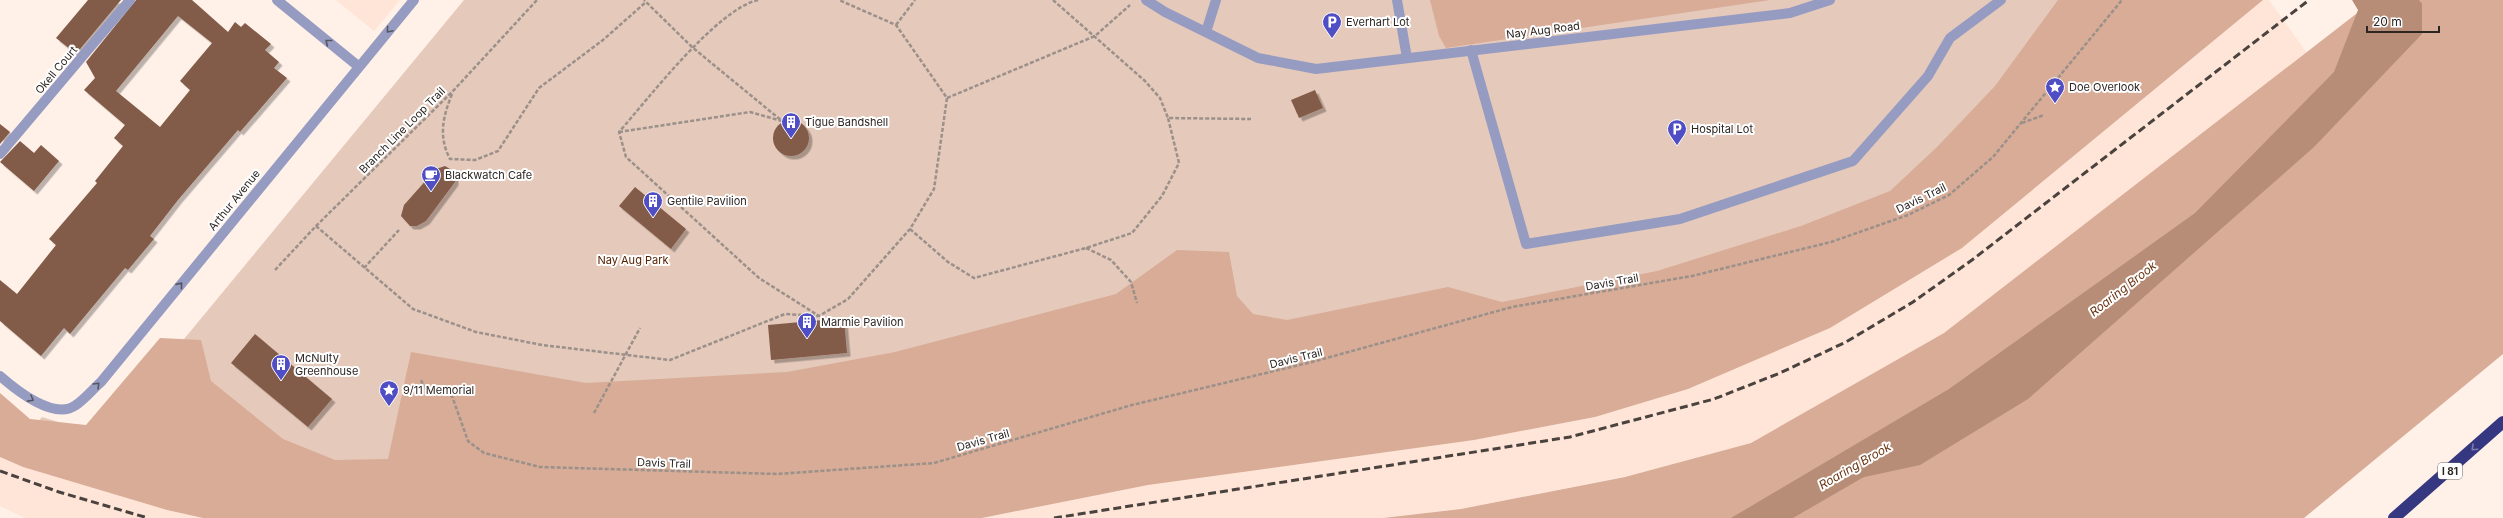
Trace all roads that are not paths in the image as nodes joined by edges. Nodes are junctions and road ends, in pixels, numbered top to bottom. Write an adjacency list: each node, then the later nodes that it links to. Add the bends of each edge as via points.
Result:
1 (130, 0): 13 (street, Okell Court)
2 (277, 0): 12 (street, one-way to 2)
3 (414, 0): 12 (street, Arthur Avenue, one-way to 12)
4 (1146, 0): 9 (street, Nay Aug Road)
5 (1216, 0): 9 (street)
6 (1397, 0): 11 (street)
7 (1830, 0): 10 (street, Nay Aug Road, via 1790,13)
8 (2001, 0): 10 (street, via 1950,38 1928,76 1853,161 1680,220 1526,244)
9 (1206, 32): 11 (street, Nay Aug Road, via 1258,58 1316,69)
10 (1471, 50): 11 (street, Nay Aug Road)
11 (1406, 58)
12 (358, 66): 14 (street, Arthur Avenue, one-way to 12, via 17,390 43,405 67,409 76,406 101,382)
13 (0, 154)
14 (0, 376)
15 (2503, 422): 16 (highway, I 81, one-way to 16)
16 (2394, 518)

